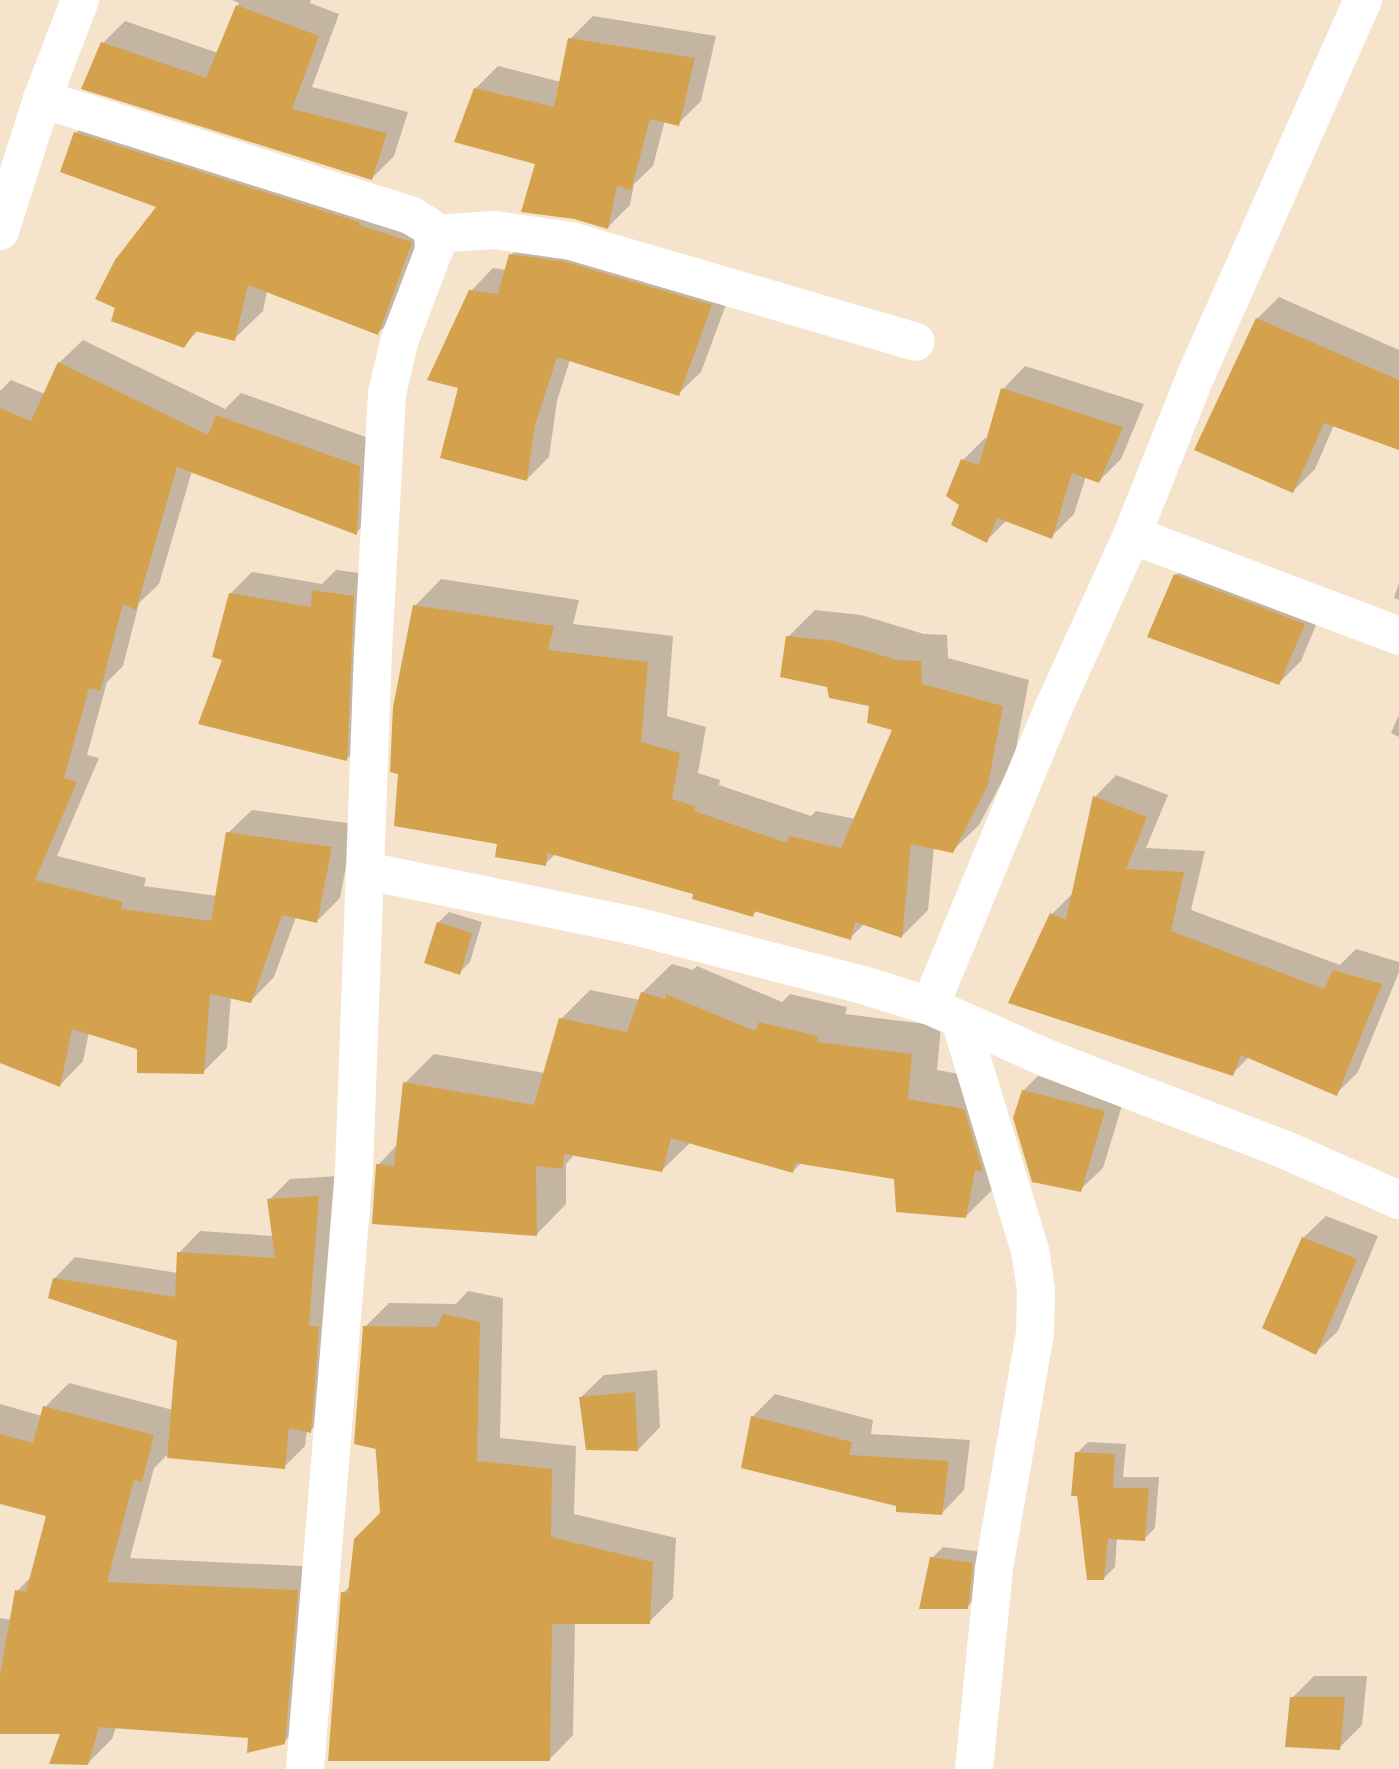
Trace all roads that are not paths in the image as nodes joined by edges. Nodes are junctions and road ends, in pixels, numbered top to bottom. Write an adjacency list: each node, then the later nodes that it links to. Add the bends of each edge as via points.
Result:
1 (80, 0): 3 (street)
2 (1363, 0): 7 (street, via 1207,350)
3 (43, 99): 4 (street); 5 (street, via 410,215)
4 (0, 231)
5 (433, 234): 6 (street, via 494,230 571,241); 9 (street, via 434,250 399,342 387,394)
6 (916, 342)
7 (1132, 535): 8 (street); 10 (street, via 1054,707)
8 (1399, 636)
9 (367, 871): 10 (street, via 631,925 863,985); 12 (street, via 354,1170)
10 (945, 1013): 11 (street); 13 (street, via 1030,1250 1035,1290 1035,1333 994,1569)
11 (1399, 1200)
12 (304, 1769)
13 (974, 1769)

